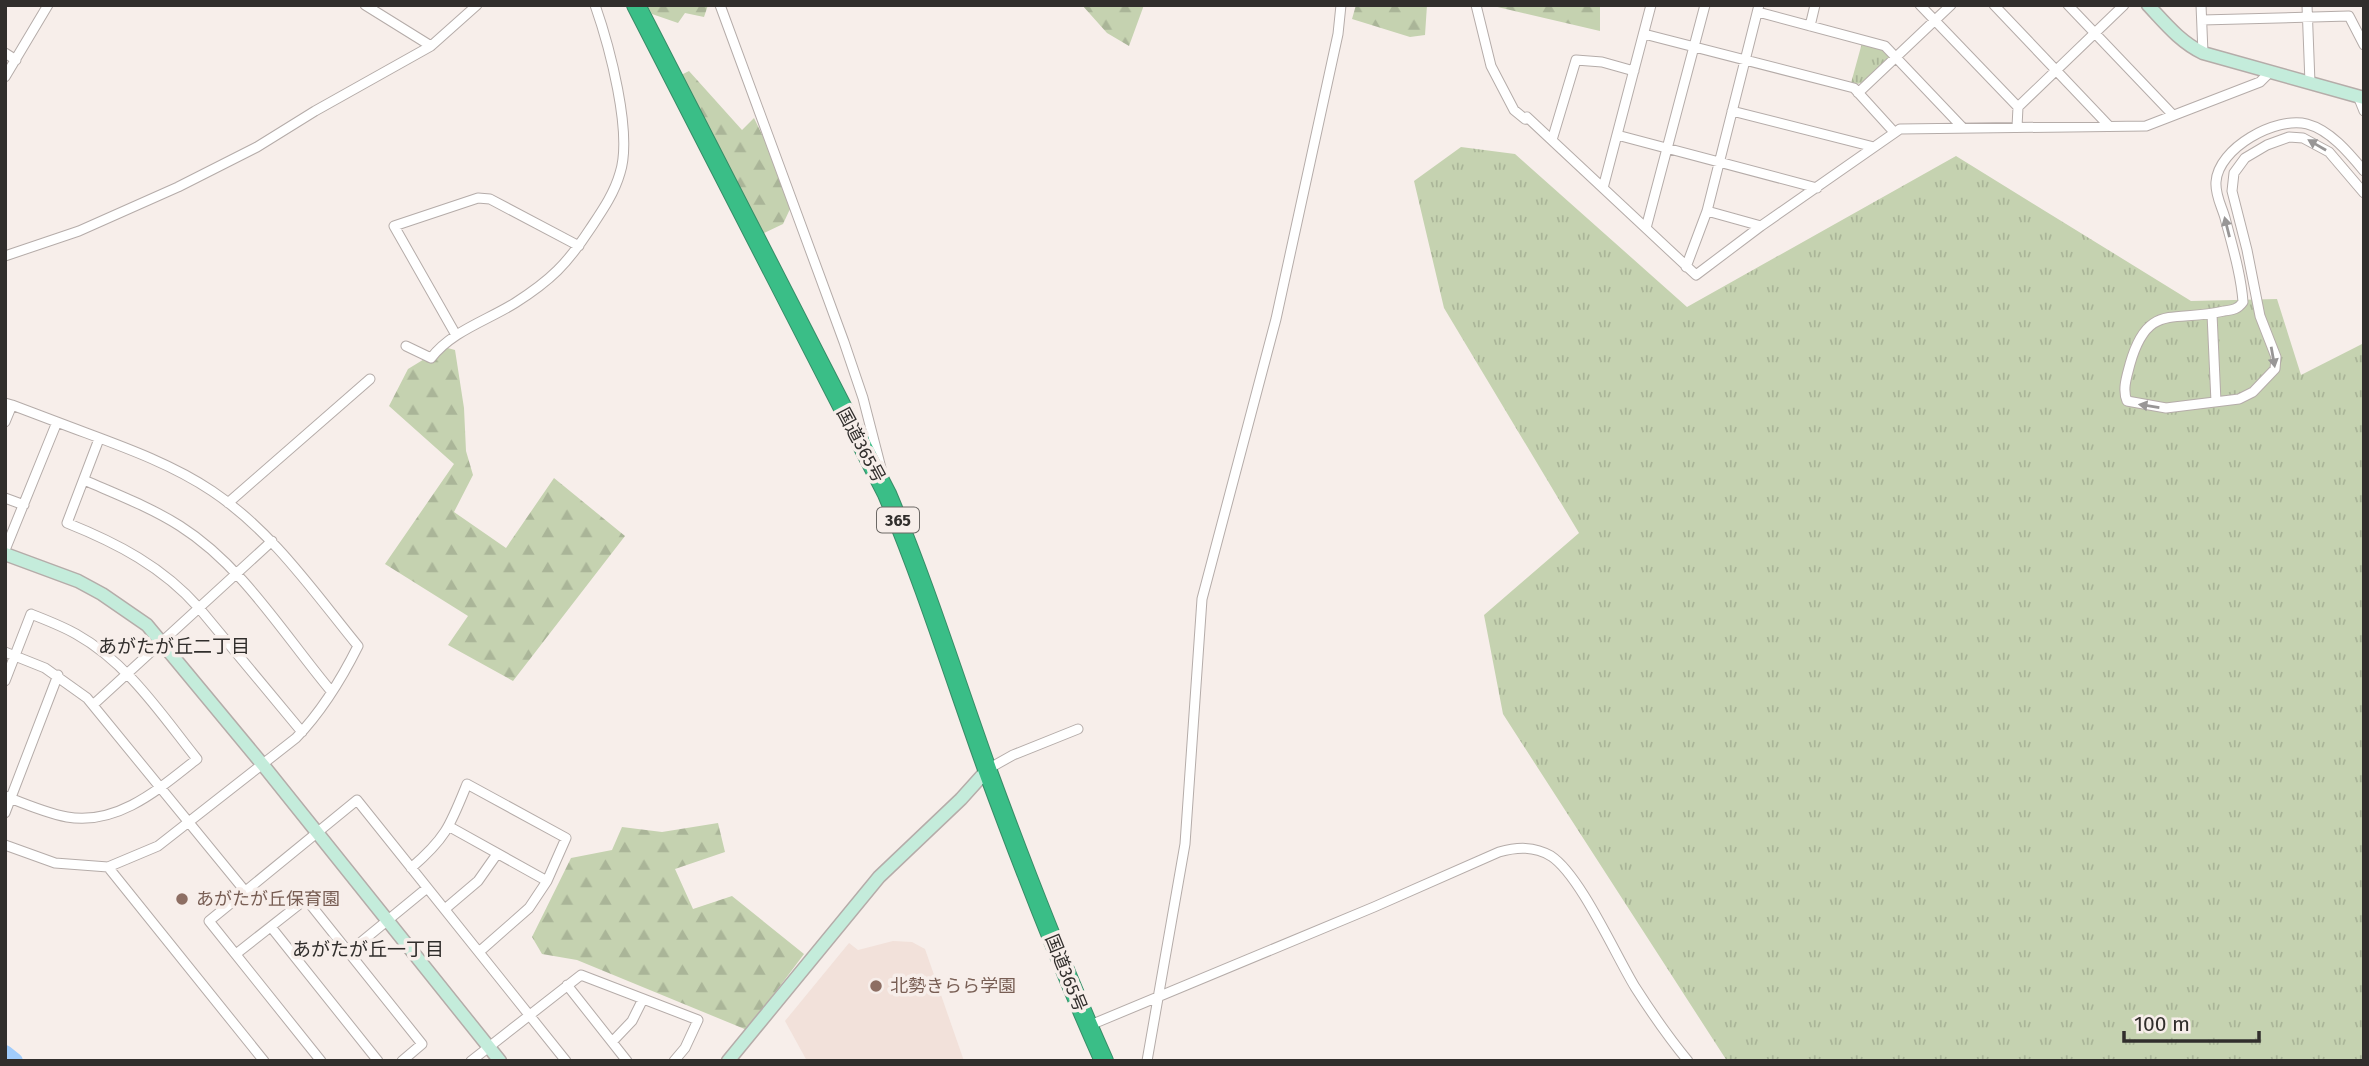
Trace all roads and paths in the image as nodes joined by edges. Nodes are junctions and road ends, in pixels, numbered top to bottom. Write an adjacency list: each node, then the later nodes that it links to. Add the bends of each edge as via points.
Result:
1 (48, 5): 35 (street)
2 (365, 5): 30 (street)
3 (477, 5): 30 (street)
4 (595, 5): 64 (street, via 624,127 624,149 610,200)
5 (636, 5): 77 (highway, 国道365号 / 365)
6 (720, 5): 77 (street, via 844,342)
7 (1342, 5): 116 (street, via 1276,319 1202,599 1185,844)
8 (1476, 5): 53 (street, via 1488,58 1507,97 1518,113)
9 (1651, 5): 27 (street)
10 (1705, 5): 31 (street)
11 (1815, 5): 26 (street)
12 (1920, 5): 24 (street)
13 (1951, 5): 24 (street)
14 (1994, 5): 38 (street)
15 (2068, 5): 28 (street)
16 (2124, 5): 28 (street)
17 (2148, 5): 32 (street, via 2178,37)
18 (2201, 5): 25 (street)
19 (2307, 5): 22 (street)
20 (2327, 5): 23 (street)
21 (1758, 8): 26 (street); 36 (street)
22 (2308, 17): 23 (street); 25 (street); 41 (street)
23 (2321, 17): 29 (street, via 2350,16)
24 (1935, 20): 34 (street); 44 (street)
25 (2202, 20): 32 (street)
26 (1810, 26): 34 (street, via 1885,46)
27 (1644, 34): 31 (street); 37 (street)
28 (2095, 34): 38 (street); 47 (street)
29 (2364, 45)
30 (431, 46): 65 (street, via 257,147 178,187 79,231)
31 (1694, 47): 36 (street); 55 (street)
32 (2203, 52): 39 (street)
33 (5, 53): 35 (street)
34 (1897, 57): 42 (street); 50 (street)
35 (16, 60): 40 (street)
36 (1745, 60): 42 (street, via 1854,88); 45 (street)
37 (1634, 71): 52 (street); 53 (street, via 1576,61)
38 (2056, 71): 44 (street); 48 (street)
39 (2270, 72): 41 (street); 47 (street, via 2260,82)
40 (5, 78)
41 (2310, 83): 43 (street)
42 (1858, 93): 51 (street)
43 (2361, 97): 46 (street)
44 (2018, 107): 49 (street)
45 (1732, 111): 54 (street); 56 (street)
46 (2364, 111)
47 (2173, 115): 48 (street, via 2146,126)
48 (2109, 126): 49 (street)
49 (2017, 127): 50 (street)
50 (1963, 128): 51 (street)
51 (1894, 132): 54 (street)
52 (1617, 135): 55 (street); 58 (street)
53 (1552, 141): 58 (street)
54 (1874, 147): 59 (street)
55 (1668, 148): 56 (street); 63 (street)
56 (1718, 161): 59 (street); 61 (street)
57 (2364, 171): 67 (street, one-way to 57, via 2238,308 2243,302 2217,192 2218,175 2231,153 2249,138 2274,127 2305,123 2349,153)
58 (1603, 188): 63 (street)
59 (1817, 188): 62 (street)
60 (2364, 193): 71 (street, one-way to 71, via 2329,152 2303,138 2267,145 2238,165 2231,181 2234,202 2260,316 2277,362 2270,377 2253,392)
61 (1707, 211): 62 (street); 66 (street)
62 (1761, 226): 66 (street, via 1696,275)
63 (1646, 228): 66 (street)
64 (579, 246): 68 (street, via 555,275); 68 (street, via 490,199 478,198 394,226)
65 (5, 256)
66 (1686, 267)
67 (2212, 314): 71 (street); 71 (street, one-way to 67, via 2166,408 2125,399 2135,348 2149,326 2167,317)
68 (456, 335): 69 (street, via 431,358)
69 (407, 346)
70 (370, 379): 79 (street)
71 (2216, 402)
72 (9, 404): 73 (street); 74 (street)
73 (5, 422)
74 (57, 422): 75 (street); 80 (street)
75 (99, 439): 76 (street); 79 (street, via 155,461)
76 (84, 480): 83 (street, via 181,526); 84 (street, via 67,523 148,563)
77 (887, 494): 95 (highway, 国道365号 / 365)
78 (5, 498): 80 (street)
79 (228, 503): 81 (street)
80 (24, 505): 82 (street)
81 (272, 541): 83 (street); 90 (street, via 358,646)
82 (5, 552): 85 (street, via 102,594)
83 (236, 574): 84 (street); 90 (street)
84 (199, 608): 85 (street); 93 (street)
85 (162, 641): 87 (street); 94 (street)
86 (10, 654): 87 (street, via 31,614 78,635); 88 (street); 89 (street)
87 (128, 674): 91 (street); 96 (street, via 197,759)
88 (58, 675): 91 (street); 97 (street)
89 (5, 681)
90 (331, 691): 93 (street)
91 (94, 704): 96 (street)
92 (1078, 729): 95 (street)
93 (302, 732): 94 (street)
94 (263, 765): 99 (street); 101 (street)
95 (988, 769): 119 (highway, 国道365号 / 365); 131 (street, via 878,877)
96 (161, 787): 97 (street, via 120,811 79,818); 99 (street)
97 (8, 797): 98 (street)
98 (5, 813)
99 (190, 822): 104 (street, via 158,846); 108 (street)
100 (450, 827): 103 (street); 105 (street); 106 (street, via 467,785 565,838)
101 (316, 831): 105 (street, via 357,800); 108 (street); 110 (street)
102 (5, 845): 104 (street, via 55,863)
103 (497, 854): 106 (street); 109 (street, via 478,881)
104 (108, 867): 122 (street)
105 (411, 868): 107 (street)
106 (547, 881): 113 (street, via 529,908)
107 (427, 888): 109 (street); 110 (street)
108 (245, 891): 114 (street, via 209,921)
109 (445, 909): 113 (street)
110 (387, 920): 112 (street); 121 (street)
111 (271, 927): 112 (street, via 306,899); 114 (street); 124 (street)
112 (349, 952): 125 (street, via 422,1044)
113 (479, 952): 118 (street)
114 (236, 954): 123 (street)
115 (567, 985): 117 (street, via 581,975); 118 (street); 120 (street)
116 (1158, 998): 119 (street); 133 (street); 134 (street, via 1499,852 1535,849 1566,870 1636,988)
117 (643, 999): 120 (street, via 632,1021); 130 (street, via 698,1020)
118 (529, 1015): 121 (street); 128 (street)
119 (1088, 1026): 132 (highway, 国道365号 / 365)
120 (611, 1042): 129 (street)
121 (488, 1047): 126 (street); 127 (street)
122 (264, 1061)
123 (321, 1061)
124 (378, 1061)
125 (402, 1061)
126 (471, 1061)
127 (500, 1061)
128 (566, 1061)
129 (627, 1061)
130 (674, 1061)
131 (728, 1061)
132 (1104, 1061)
133 (1147, 1061)
134 (1688, 1061)

